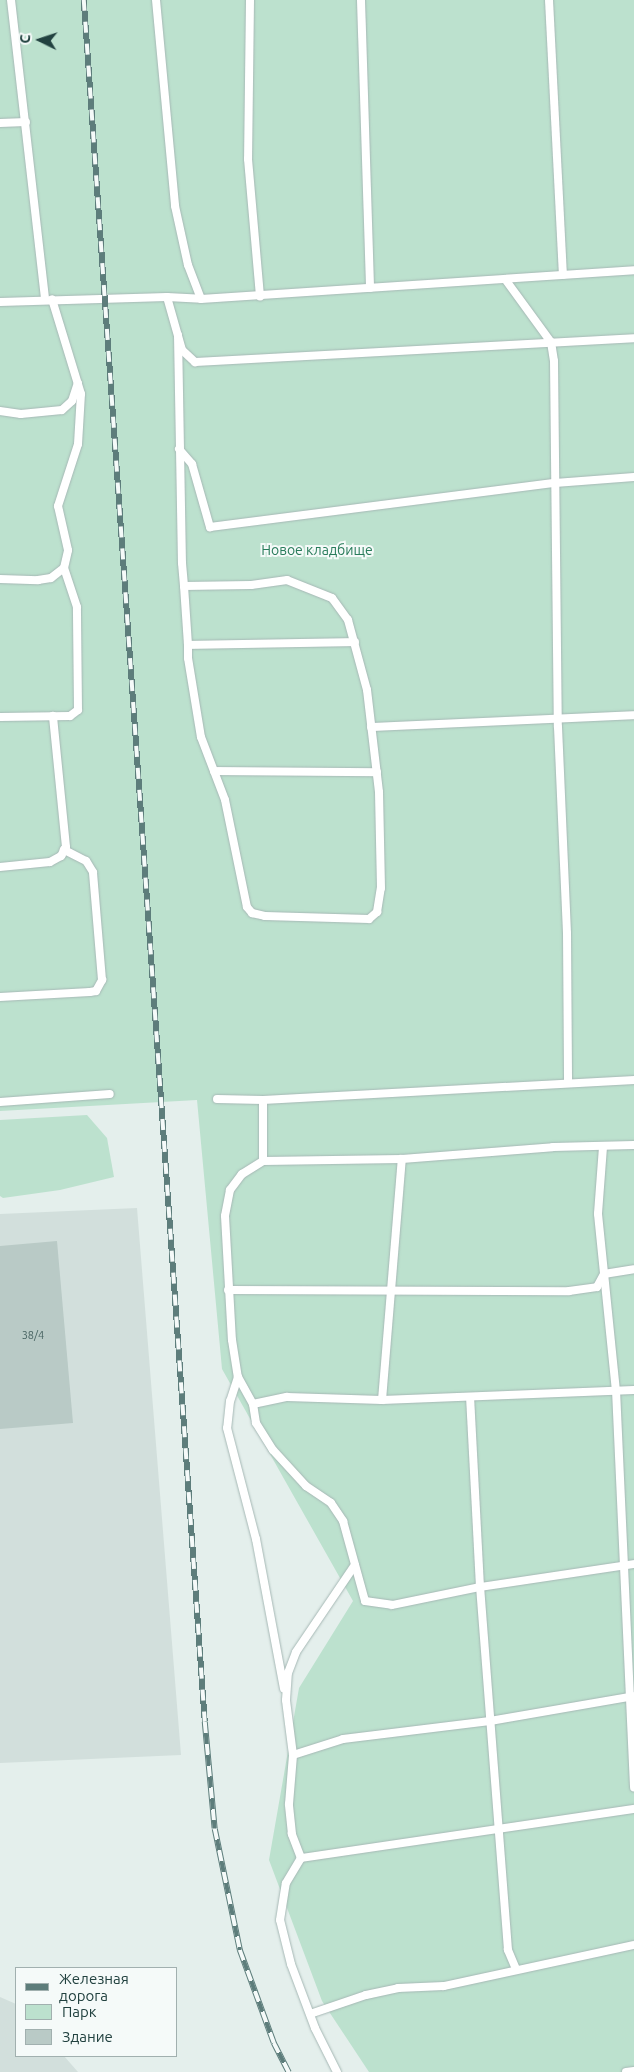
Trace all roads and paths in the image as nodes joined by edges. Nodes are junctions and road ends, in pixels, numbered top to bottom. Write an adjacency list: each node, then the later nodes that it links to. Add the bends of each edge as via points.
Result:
1 (11, 0): 6 (lane)
2 (156, 0): 14 (lane, via 175,206 188,265)
3 (250, 0): 12 (lane, via 248,159)
4 (361, 0): 11 (lane)
5 (549, 0): 9 (lane)
6 (26, 122): 7 (lane); 15 (lane)
7 (0, 124)
8 (634, 270): 9 (lane)
9 (563, 275): 10 (lane)
10 (505, 279): 11 (lane); 19 (lane)
11 (370, 288): 12 (lane)
12 (260, 296): 14 (lane)
13 (167, 297): 14 (lane); 15 (lane); 17 (lane)
14 (201, 299)
15 (49, 300): 16 (lane); 20 (lane)
16 (0, 302)
17 (178, 335): 19 (lane, via 182,350 195,362); 22 (lane)
18 (634, 338): 19 (lane)
19 (551, 342): 24 (lane)
20 (78, 383): 21 (lane, via 72,401 62,410 29,414); 25 (lane, via 78,444 58,506 68,550)
21 (0, 410)
22 (179, 449): 24 (lane, via 192,464 210,527); 27 (lane)
23 (634, 477): 24 (lane)
24 (555, 483): 33 (lane)
25 (64, 568): 26 (lane, via 51,578); 31 (lane, via 77,607 78,710 70,716)
26 (0, 579)
27 (184, 586): 28 (lane, via 250,585 287,580 310,586 332,598 348,620); 29 (lane)
28 (355, 642): 29 (lane); 34 (lane)
29 (188, 645): 35 (lane, via 201,737)
30 (634, 715): 33 (lane)
31 (53, 716): 32 (lane); 37 (lane, via 64,815)
32 (0, 717)
33 (558, 720): 34 (lane); 41 (lane)
34 (371, 728): 36 (lane)
35 (214, 771): 36 (lane); 36 (lane, via 226,800 242,890 252,913 369,919 377,912 381,888)
36 (377, 772)
37 (64, 850): 38 (lane, via 61,856 50,862); 39 (lane, via 86,861 93,872 102,980 96,991 90,992)
38 (0, 866)
39 (0, 997)
40 (634, 1080): 41 (lane)
41 (568, 1083): 44 (lane)
42 (110, 1094): 45 (lane)
43 (217, 1099): 44 (lane)
44 (263, 1100): 49 (lane)
45 (0, 1102)
46 (634, 1145): 47 (lane)
47 (603, 1147): 48 (lane, via 553,1147); 51 (lane, via 598,1214)
48 (402, 1159): 49 (lane); 53 (lane)
49 (264, 1161): 52 (lane, via 242,1174 230,1190 225,1216)
50 (634, 1269): 51 (lane)
51 (604, 1274): 53 (lane, via 597,1286 569,1291); 55 (lane)
52 (228, 1290): 53 (lane); 54 (lane)
53 (389, 1292): 58 (lane)
54 (238, 1377): 59 (lane); 65 (lane, via 230,1401 227,1428 256,1539)
55 (616, 1390): 56 (lane); 57 (lane); 61 (lane)
56 (634, 1390)
57 (470, 1397): 58 (lane); 63 (lane)
58 (382, 1400): 59 (lane, via 287,1397)
59 (253, 1404): 62 (lane, via 256,1423 273,1450 306,1486 331,1504 343,1521)
60 (634, 1564): 61 (lane)
61 (624, 1565): 63 (lane); 64 (lane)
62 (355, 1566): 63 (lane, via 365,1600 374,1602 392,1605); 65 (lane, via 296,1652 288,1673)
63 (480, 1587): 66 (lane)
64 (632, 1696): 66 (lane); 68 (lane)
65 (286, 1700): 67 (lane)
66 (490, 1721): 67 (lane, via 343,1739); 70 (lane)
67 (293, 1754): 71 (lane, via 289,1804 292,1834)
68 (634, 1788)
69 (634, 1809): 70 (lane)
70 (499, 1831): 71 (lane); 73 (lane, via 508,1950)
71 (301, 1858): 74 (lane, via 286,1883 280,1920 291,1964)
72 (634, 1945): 73 (lane)
73 (516, 1969): 74 (lane, via 444,1986 398,1988)
74 (310, 2014): 76 (lane)
75 (634, 2071): 77 (lane)
76 (338, 2072)
77 (626, 2072)

